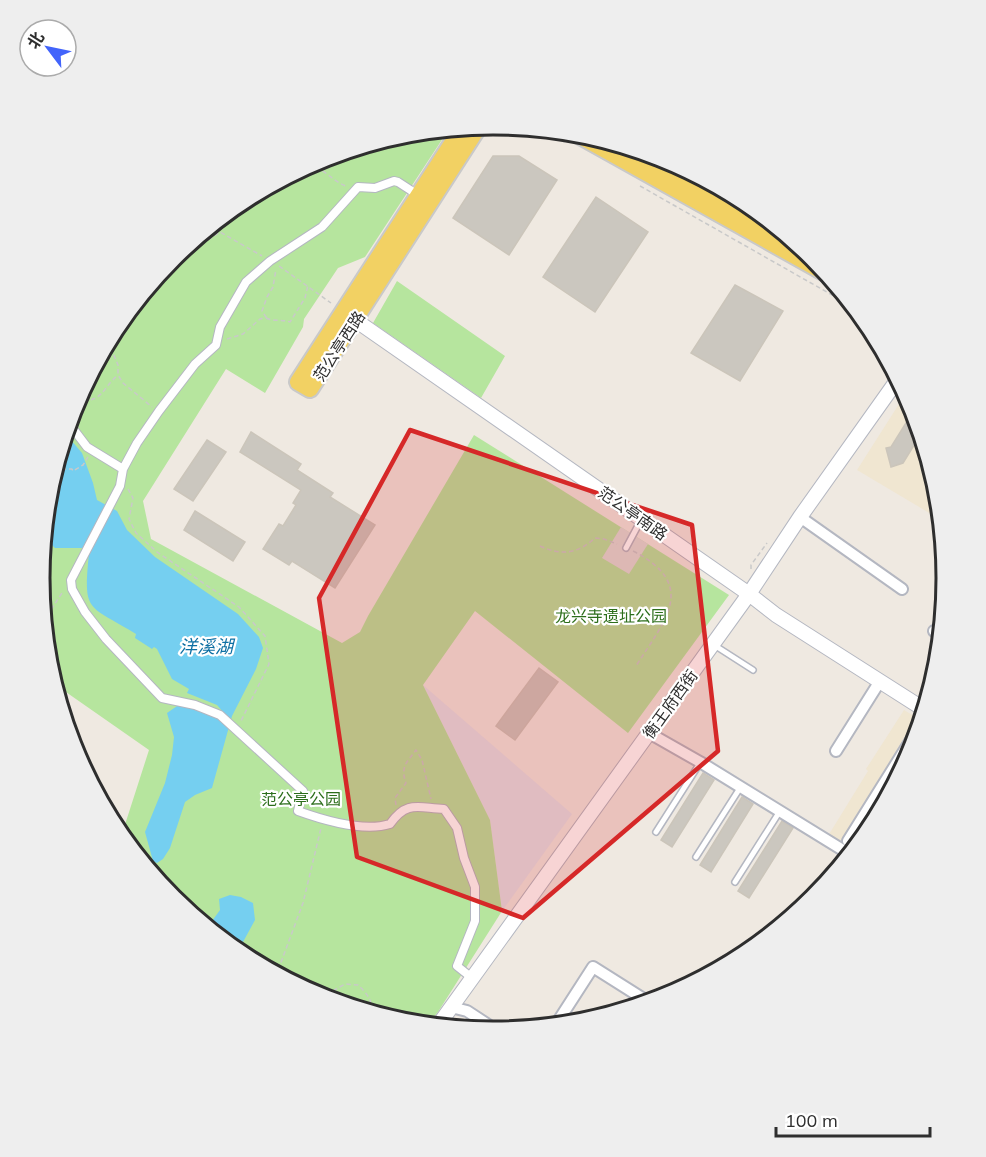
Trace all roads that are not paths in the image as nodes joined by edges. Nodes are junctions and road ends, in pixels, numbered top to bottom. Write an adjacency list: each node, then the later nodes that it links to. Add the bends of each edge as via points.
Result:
1 (472, 136): 6 (main road, 范公亭西路)
2 (456, 137): 4 (main road, 范公亭西路)
3 (584, 145): 5 (main road)
4 (418, 195): 6 (main road, 范公亭西路); 9 (street, via 394,181 375,188 358,187 322,226 246,282 220,327 216,345 195,364 159,411)
5 (803, 261)
6 (350, 316): 11 (street, 范公亭南路)
7 (893, 386): 10 (street, 衡王府西街)
8 (75, 431): 9 (street, via 87,447)
9 (123, 469): 30 (street, via 71,580 85,612 162,698 219,715 303,791 298,811 323,820 383,826 407,807 444,809 457,828 476,886 475,921 457,966)
10 (800, 517): 13 (street); 14 (street, 衡王府西街)
11 (642, 520): 12 (lane); 14 (street, 范公亭南路)
12 (626, 548)
13 (902, 589)
14 (749, 594): 15 (street, 衡王府西街); 17 (street, 范公亭南路)
15 (713, 644): 16 (lane); 19 (street, 衡王府西街)
16 (753, 670)
17 (880, 681): 18 (street, 范公亭南路); 20 (street)
18 (918, 705)
19 (649, 733): 21 (street); 30 (street, 衡王府西街)
20 (836, 751)
21 (700, 762): 23 (street); 25 (lane)
22 (894, 768): 26 (street)
23 (741, 787): 24 (street); 28 (lane)
24 (780, 811): 27 (street); 29 (lane)
25 (656, 832)
26 (848, 841)
27 (843, 850)
28 (696, 857)
29 (735, 882)
30 (472, 978): 32 (street, 衡王府西街)
31 (640, 997): 33 (street, via 593,967)
32 (451, 1007): 34 (street, 衡王府西街); 35 (street)
33 (561, 1016)
34 (443, 1019)
35 (483, 1022)

